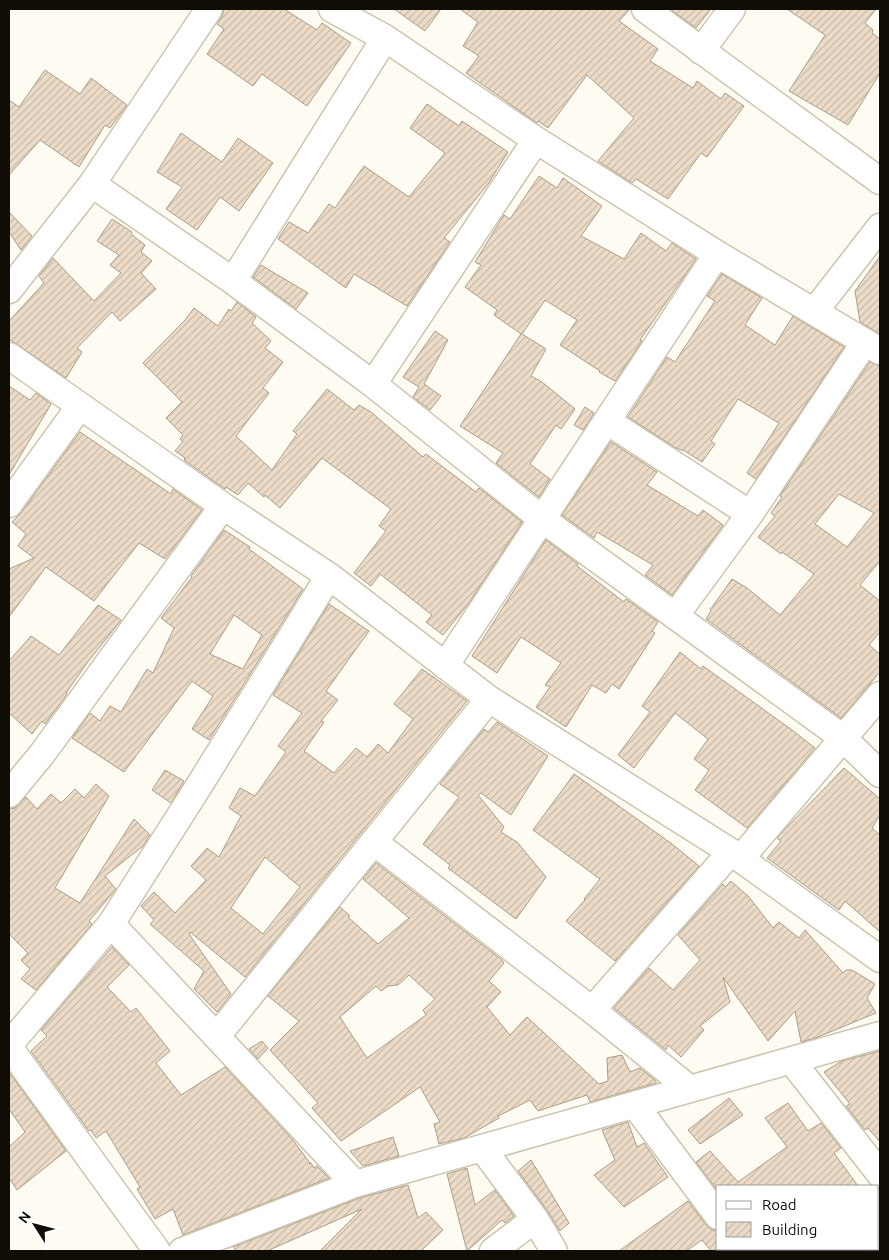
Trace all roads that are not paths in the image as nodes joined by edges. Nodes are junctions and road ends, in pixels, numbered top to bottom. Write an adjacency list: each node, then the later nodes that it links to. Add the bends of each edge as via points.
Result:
1 (209, 9): 9 (street)
2 (332, 9): 5 (street)
3 (645, 9): 6 (street)
4 (732, 9): 6 (street)
5 (385, 38): 7 (street); 12 (street)
6 (701, 51): 8 (street)
7 (536, 140): 11 (street); 17 (street)
8 (880, 180)
9 (92, 184): 12 (street); 13 (street)
10 (880, 227): 14 (street)
11 (717, 254): 14 (street); 19 (street)
12 (233, 281): 17 (street)
13 (9, 290)
14 (814, 312): 15 (street)
15 (873, 347): 22 (street)
16 (9, 356): 18 (street)
17 (373, 384): 23 (street)
18 (80, 406): 20 (street); 21 (street)
19 (607, 421): 22 (street); 23 (street)
20 (9, 504)
21 (223, 506): 24 (street); 31 (street, via 42,754)
22 (750, 514): 25 (street)
23 (542, 519): 25 (street); 26 (street)
24 (329, 576): 26 (street); 34 (street)
25 (675, 616): 29 (street)
26 (445, 666): 28 (street)
27 (880, 695): 29 (street)
28 (489, 700): 32 (street); 33 (street)
29 (843, 738): 30 (street); 33 (street)
30 (880, 774)
31 (9, 794)
32 (374, 842): 36 (street); 38 (street)
33 (736, 855): 35 (street); 36 (street)
34 (111, 924): 38 (street); 39 (street)
35 (880, 959)
36 (592, 1010): 41 (street)
37 (880, 1035): 40 (street)
38 (217, 1036): 45 (street)
39 (9, 1046): 48 (street)
40 (791, 1060): 41 (street); 44 (street)
41 (690, 1089): 42 (street)
42 (635, 1105): 43 (street); 46 (street)
43 (482, 1148): 45 (street); 47 (street)
44 (880, 1174)
45 (355, 1184): 49 (street)
46 (716, 1213)
47 (535, 1218): 50 (street); 51 (street)
48 (157, 1251)
49 (182, 1251)
50 (493, 1251)
51 (554, 1251)

